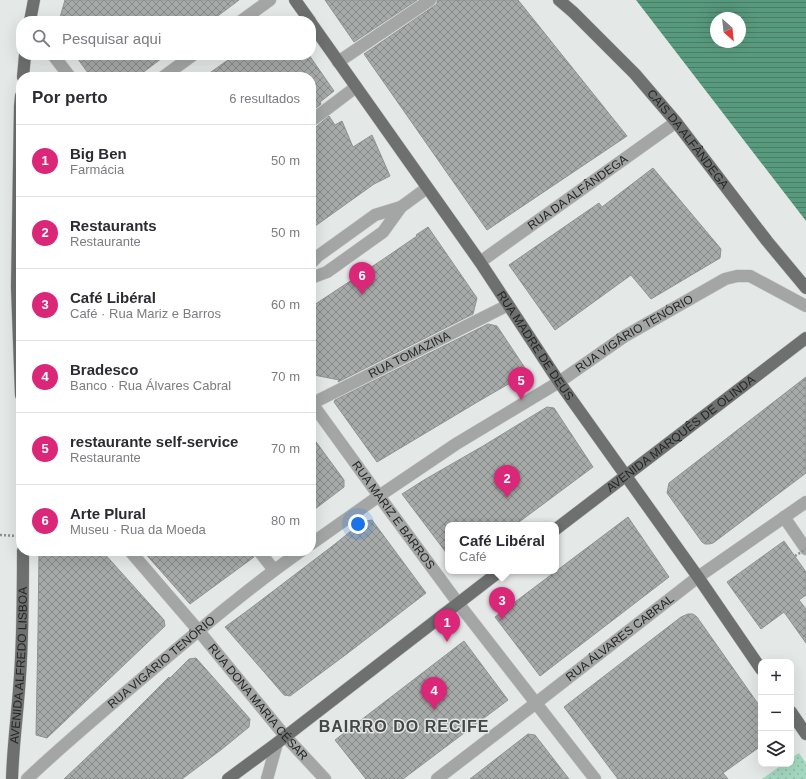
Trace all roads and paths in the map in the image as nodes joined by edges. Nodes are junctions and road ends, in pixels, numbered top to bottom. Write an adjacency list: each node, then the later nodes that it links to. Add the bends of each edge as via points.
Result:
1 (34, 0): 6 (main road)
2 (270, 0): 7 (street)
3 (295, 0): 8 (main road, RUA MADRE DE DEUS)
4 (430, 0): 13 (street)
5 (559, 0): 19 (main road, CAIS DA ALFÂNDEGA, via 635,74)
6 (31, 16)
7 (248, 16)
8 (306, 16)
9 (316, 31): 13 (main road, RUA MADRE DE DEUS)
10 (25, 60): 14 (main road)
11 (57, 60): 15 (street)
12 (186, 60): 16 (street)
13 (338, 62): 17 (main road, RUA MADRE DE DEUS)
14 (23, 72)
15 (66, 72)
16 (170, 72)
17 (356, 88): 18 (street); 20 (main road, RUA MADRE DE DEUS)
18 (316, 117)
19 (676, 122): 23 (street, RUA DA ALFÂNDEGA); 25 (main road, CAIS DA ALFÂNDEGA)
20 (427, 188): 21 (street); 23 (main road, RUA MADRE DE DEUS)
21 (401, 207): 22 (street, via 375,215); 24 (street, via 384,232 327,272)
22 (316, 258)
23 (480, 262): 26 (main road, RUA MADRE DE DEUS)
24 (316, 276)
25 (806, 288)
26 (508, 304): 29 (main road, RUA MADRE DE DEUS); 30 (street, RUA TOMAZINA)
27 (806, 306): 29 (street, RUA VIGÁRIO TENÓRIO, via 750,276 725,279 625,336)
28 (806, 338): 32 (main road, AVENIDA MARQUÊS DE OLINDA)
29 (559, 382): 32 (main road, RUA MADRE DE DEUS); 33 (street, RUA VIGÁRIO TENÓRIO, via 456,444)
30 (316, 400)
31 (316, 410): 33 (street, RUA MARIZ E BARROS)
32 (625, 476): 36 (main road, AVENIDA MARQUÊS DE OLINDA); 48 (main road, RUA MADRE DE DEUS)
33 (379, 496): 39 (street, RUA VIGÁRIO TENÓRIO); 49 (street, RUA MARIZ E BARROS)
34 (806, 502): 35 (street, RUA ÁLVARES CABRAL)
35 (784, 517): 40 (street); 48 (street, RUA ÁLVARES CABRAL)
36 (559, 527)
37 (0, 535): 38 (path)
38 (16, 536)
39 (316, 540)
40 (806, 549): 45 (path, bridge)
41 (23, 556): 56 (main road, AVENIDA ALFREDO LISBOA, via 20,676)
42 (134, 556): 50 (street, RUA DONA MARIA CÉSAR)
43 (263, 556): 46 (street)
44 (294, 556): 46 (street, RUA VIGÁRIO TENÓRIO)
45 (795, 556)
46 (274, 570): 50 (street, RUA VIGÁRIO TENÓRIO)
47 (496, 574): 49 (main road)
48 (698, 577): 51 (main road, RUA MADRE DE DEUS); 52 (street, RUA ÁLVARES CABRAL)
49 (458, 603): 52 (street, RUA MARIZ E BARROS); 55 (main road)
50 (198, 630): 55 (street, RUA DONA MARIA CÉSAR); 57 (street, RUA VIGÁRIO TENÓRIO)
51 (758, 665)
52 (536, 703): 61 (street, RUA ÁLVARES CABRAL); 62 (street, RUA MARIZ E BARROS)
53 (794, 716): 54 (main road)
54 (806, 734)
55 (281, 740): 58 (main road); 59 (street); 60 (street, RUA DONA MARIA CÉSAR)
56 (12, 779)
57 (27, 779)
58 (228, 779)
59 (267, 779)
60 (324, 779)
61 (437, 779)
62 (595, 779)

